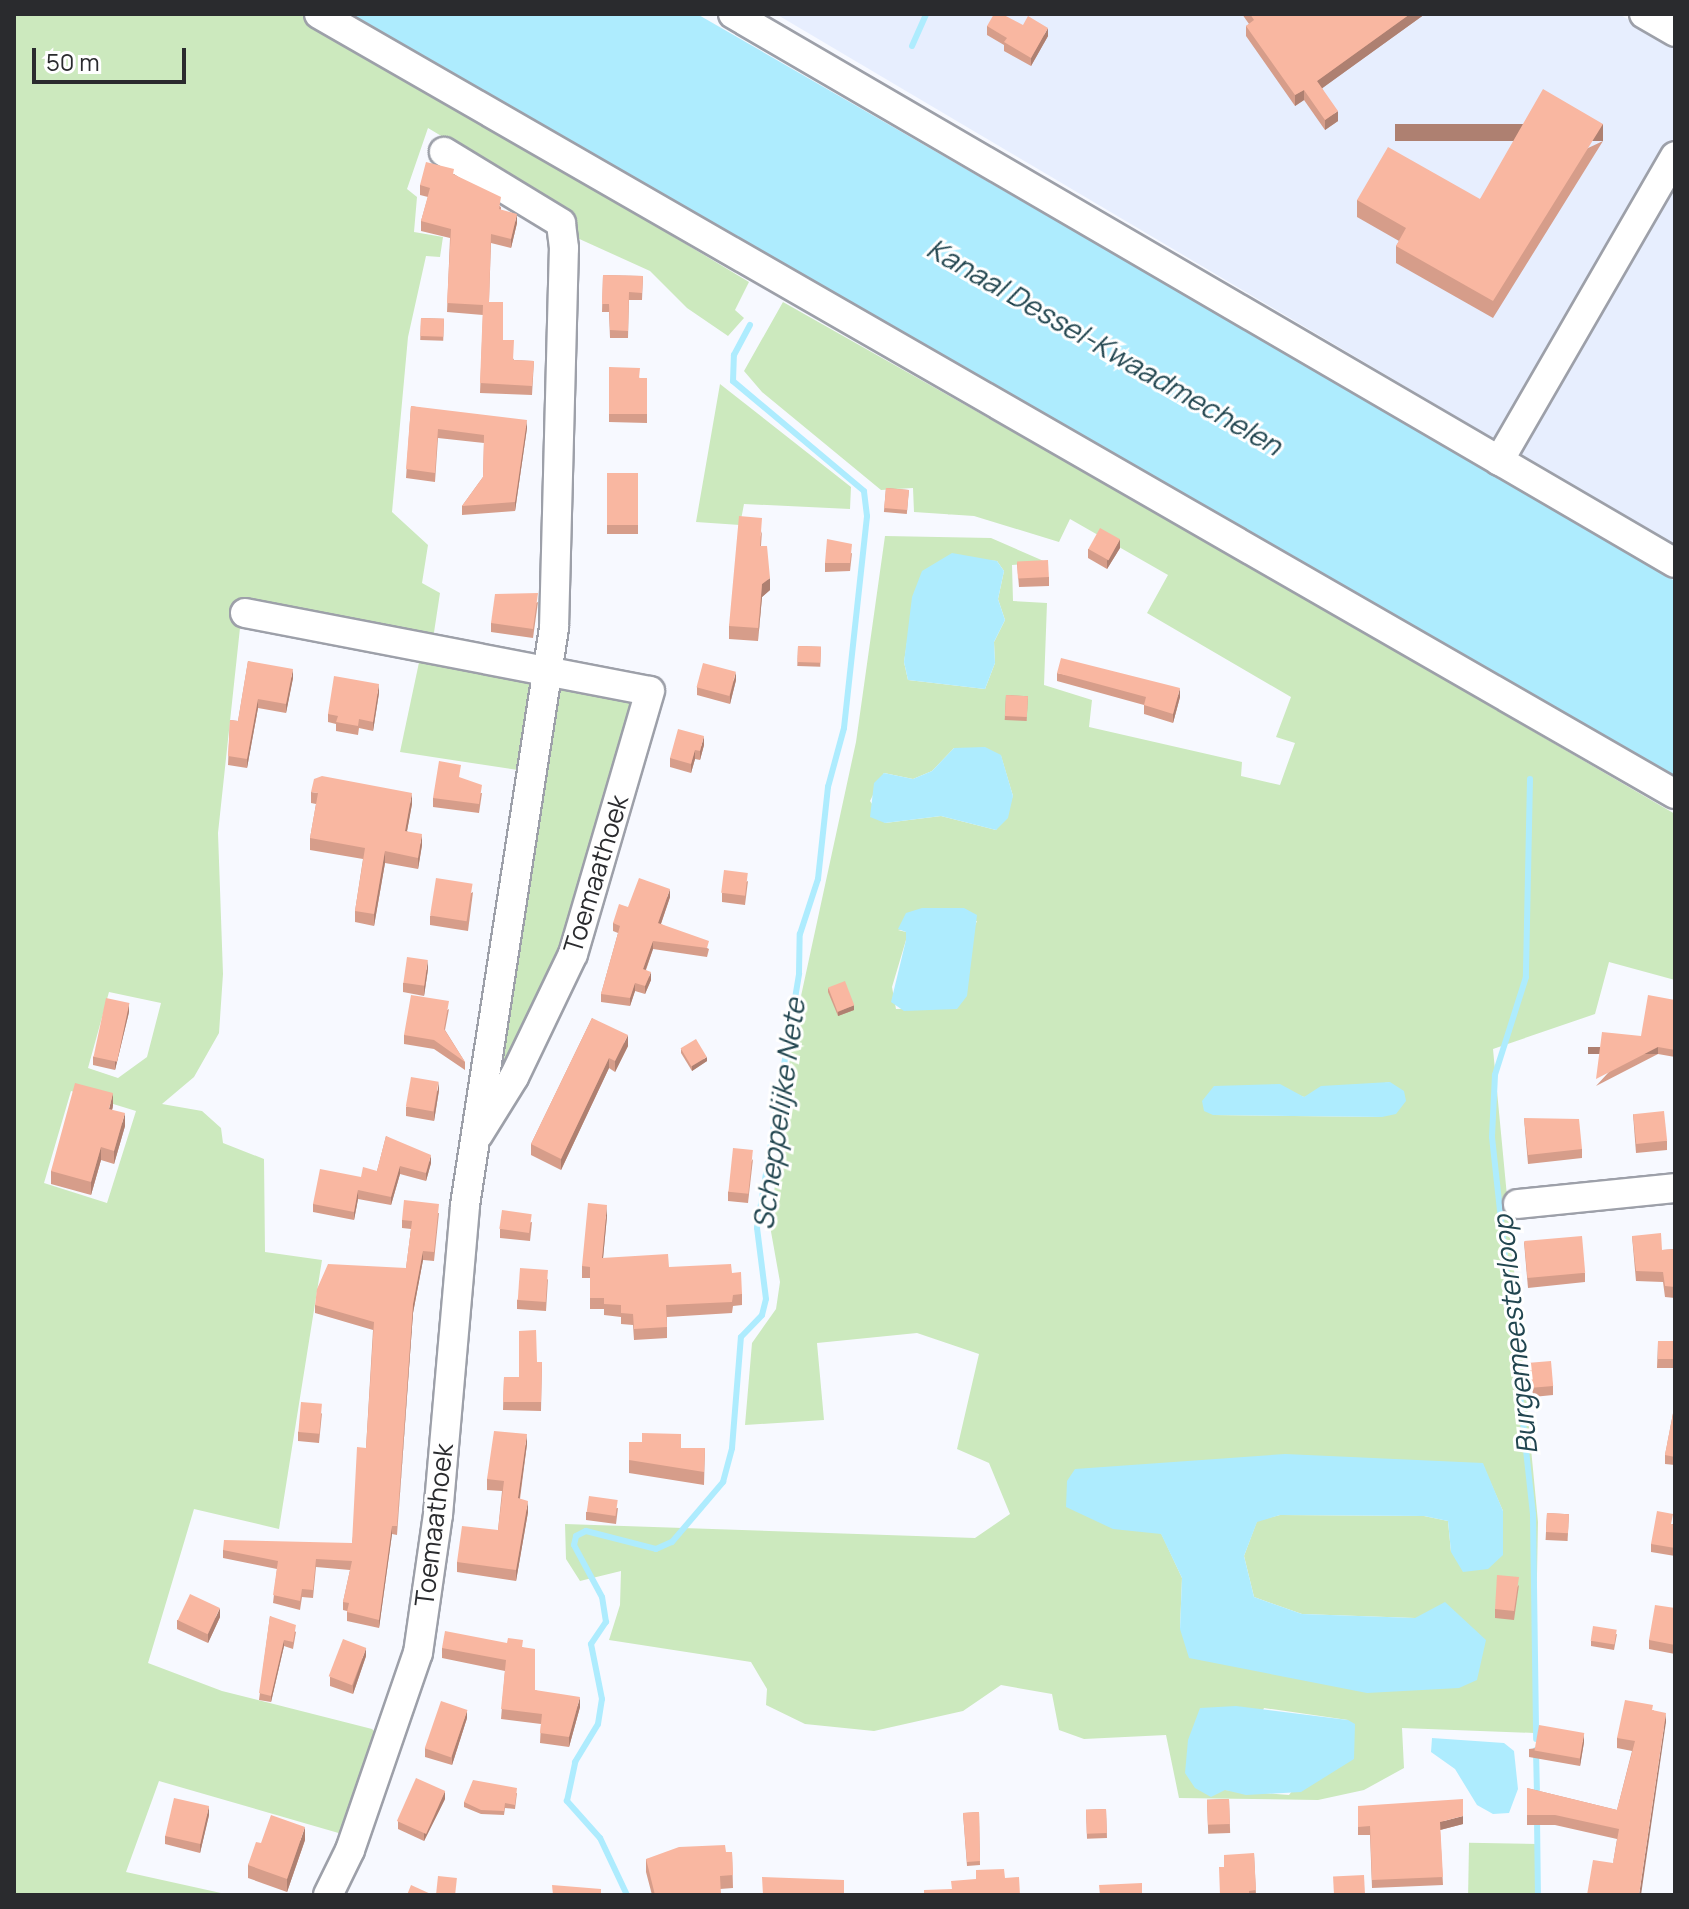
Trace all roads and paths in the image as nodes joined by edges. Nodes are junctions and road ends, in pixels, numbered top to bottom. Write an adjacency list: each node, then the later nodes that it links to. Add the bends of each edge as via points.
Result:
1 (319, 14): 11 (street)
2 (733, 14): 7 (street)
3 (1644, 14): 4 (street)
4 (1675, 32)
5 (444, 152): 10 (street, Toemaathoek, via 561,223 558,528)
6 (1675, 156): 7 (street)
7 (1499, 461): 8 (street)
8 (1675, 563)
9 (245, 613): 10 (street, Toemaathoek)
10 (548, 671): 12 (street, Toemaathoek); 12 (street, Toemaathoek, via 650,691 573,954 514,1077)
11 (1675, 794)
12 (474, 1140): 15 (street, Toemaathoek, via 438,1515 418,1653 355,1837)
13 (1675, 1188): 14 (street)
14 (1518, 1204)
15 (328, 1895)

